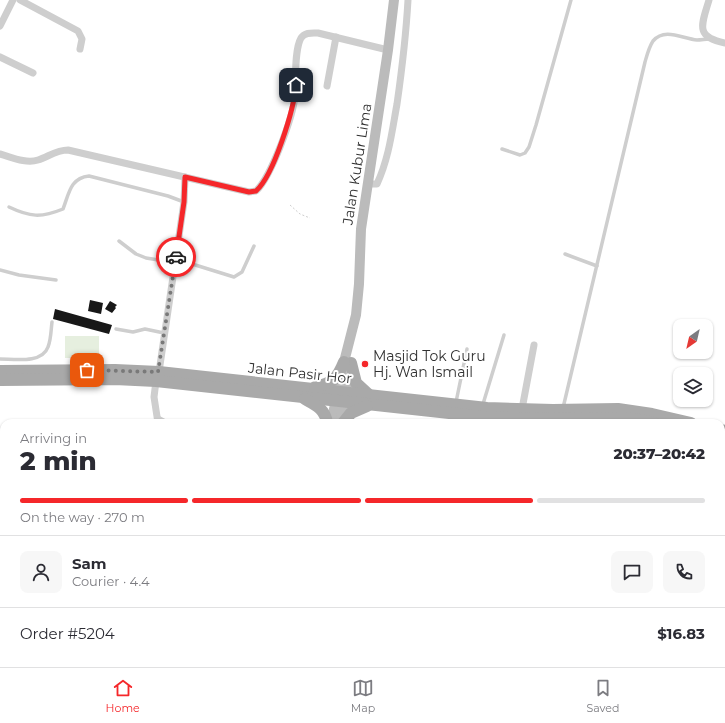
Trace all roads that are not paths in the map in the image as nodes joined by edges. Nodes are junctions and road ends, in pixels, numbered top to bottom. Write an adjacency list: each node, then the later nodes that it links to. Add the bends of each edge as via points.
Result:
1 (13, 0): 7 (street)
2 (20, 0): 11 (street, via 78,30 82,39)
3 (394, 0): 12 (main road, Jalan Kubur Lima)
4 (408, 0): 19 (street, via 405,52 392,134 384,168 377,184)
5 (571, 0): 16 (lane, via 529,147 520,155)
6 (709, 0): 9 (street, via 702,30 705,36)
7 (0, 26)
8 (336, 37): 12 (street); 15 (street); 18 (street, via 318,32 309,33 300,40 295,98 288,123 261,186 256,191 249,192)
9 (711, 39): 10 (street); 26 (lane, via 697,40 672,34 662,35 654,40 650,47)
10 (725, 43)
11 (80, 49)
12 (388, 50): 19 (main road, Jalan Kubur Lima)
13 (0, 57): 14 (street)
14 (33, 72)
15 (327, 86)
16 (502, 149)
17 (0, 154): 18 (street, via 32,162 60,150 68,150)
18 (185, 177): 20 (street)
19 (368, 184): 37 (main road, Jalan Kubur Lima, via 361,229 359,284)
20 (184, 202): 21 (lane, via 89,176 76,180 63,209 56,212 26,215); 25 (street)
21 (9, 207)
22 (119, 241): 25 (lane, via 146,258 165,261)
23 (254, 246): 25 (lane, via 242,272 234,278)
24 (565, 254): 26 (lane)
25 (176, 259): 31 (street)
26 (597, 266): 48 (lane)
27 (0, 270): 28 (lane)
28 (56, 280)
29 (52, 322): 36 (lane, via 48,348 43,355)
30 (116, 329): 31 (lane, via 132,332 145,329)
31 (164, 333): 40 (street)
32 (504, 335): 47 (lane)
33 (534, 345): 46 (street)
34 (467, 350): 45 (lane)
35 (0, 359): 36 (lane)
36 (32, 359): 39 (lane)
37 (348, 362): 42 (main road, via 331,382); 43 (main road, Jalan Kubur Lima); 44 (main road, via 356,384)
38 (0, 371): 39 (main road, Jalan Pasir Hor)
39 (32, 371): 40 (main road, Jalan Pasir Hor, via 114,370)
40 (157, 377): 41 (main road, Jalan Pasir Hor, via 115,380); 42 (main road, Jalan Pasir Hor); 49 (street, via 154,397)
41 (0, 380)
42 (303, 392): 43 (main road, Jalan Pasir Hor); 50 (main road, via 322,410)
43 (341, 396): 44 (main road, Jalan Pasir Hor); 51 (main road); 52 (main road)
44 (372, 400): 45 (main road, Jalan Pasir Hor); 47 (main road, Jalan Pasir Hor); 53 (main road)
45 (456, 405): 47 (main road, Jalan Pasir Hor)
46 (522, 409): 47 (main road, Jalan Pasir Hor); 48 (main road, Jalan Pasir Hor)
47 (485, 416): 48 (main road, Jalan Pasir Hor)
48 (566, 417): 54 (main road, Jalan Pasir Hor); 55 (main road, Jalan Pasir Hor, via 618,409)
49 (158, 419)
50 (326, 419)
51 (332, 419)
52 (341, 419)
53 (345, 419)
54 (599, 419)
55 (674, 419)

